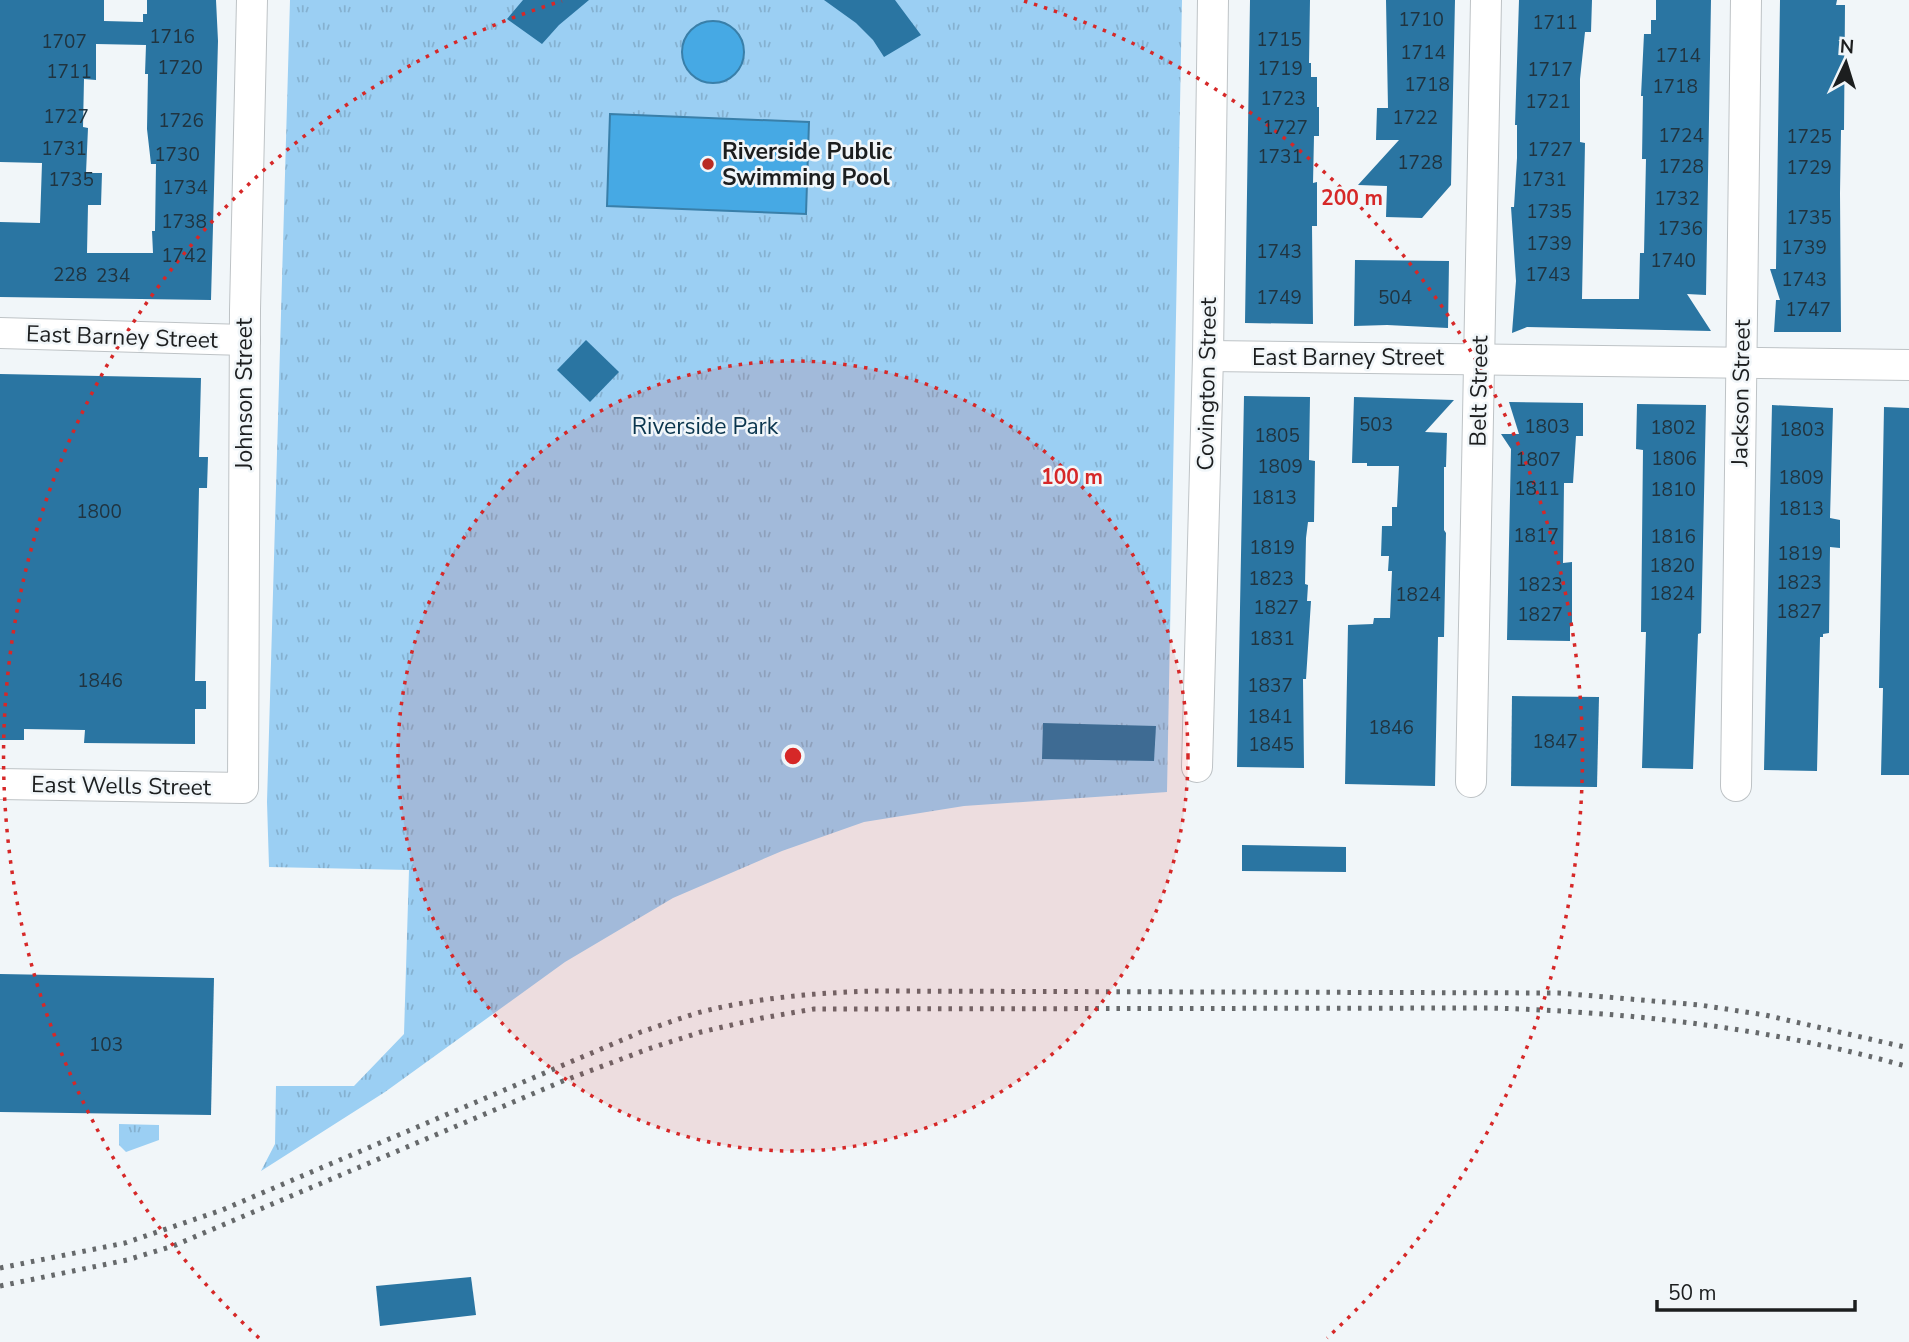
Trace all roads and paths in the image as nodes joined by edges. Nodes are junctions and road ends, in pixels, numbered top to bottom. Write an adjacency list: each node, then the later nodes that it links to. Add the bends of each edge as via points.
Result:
1 (252, 0): 6 (street, Johnson Street)
2 (1213, 0): 7 (street, Covington Street)
3 (1486, 0): 8 (street, Belt Street)
4 (1745, 0): 9 (street, Jackson Street)
5 (0, 333): 6 (street, East Barney Street)
6 (245, 340): 15 (street, Johnson Street)
7 (1208, 356): 8 (street, East Barney Street); 11 (street, Covington Street)
8 (1480, 358): 9 (street, East Barney Street); 12 (street, Belt Street)
9 (1741, 364): 10 (street, East Barney Street); 14 (street, Jackson Street)
10 (1909, 365)
11 (1198, 767)
12 (1471, 782)
13 (0, 784): 15 (street, East Wells Street)
14 (1736, 786)
15 (243, 788)

